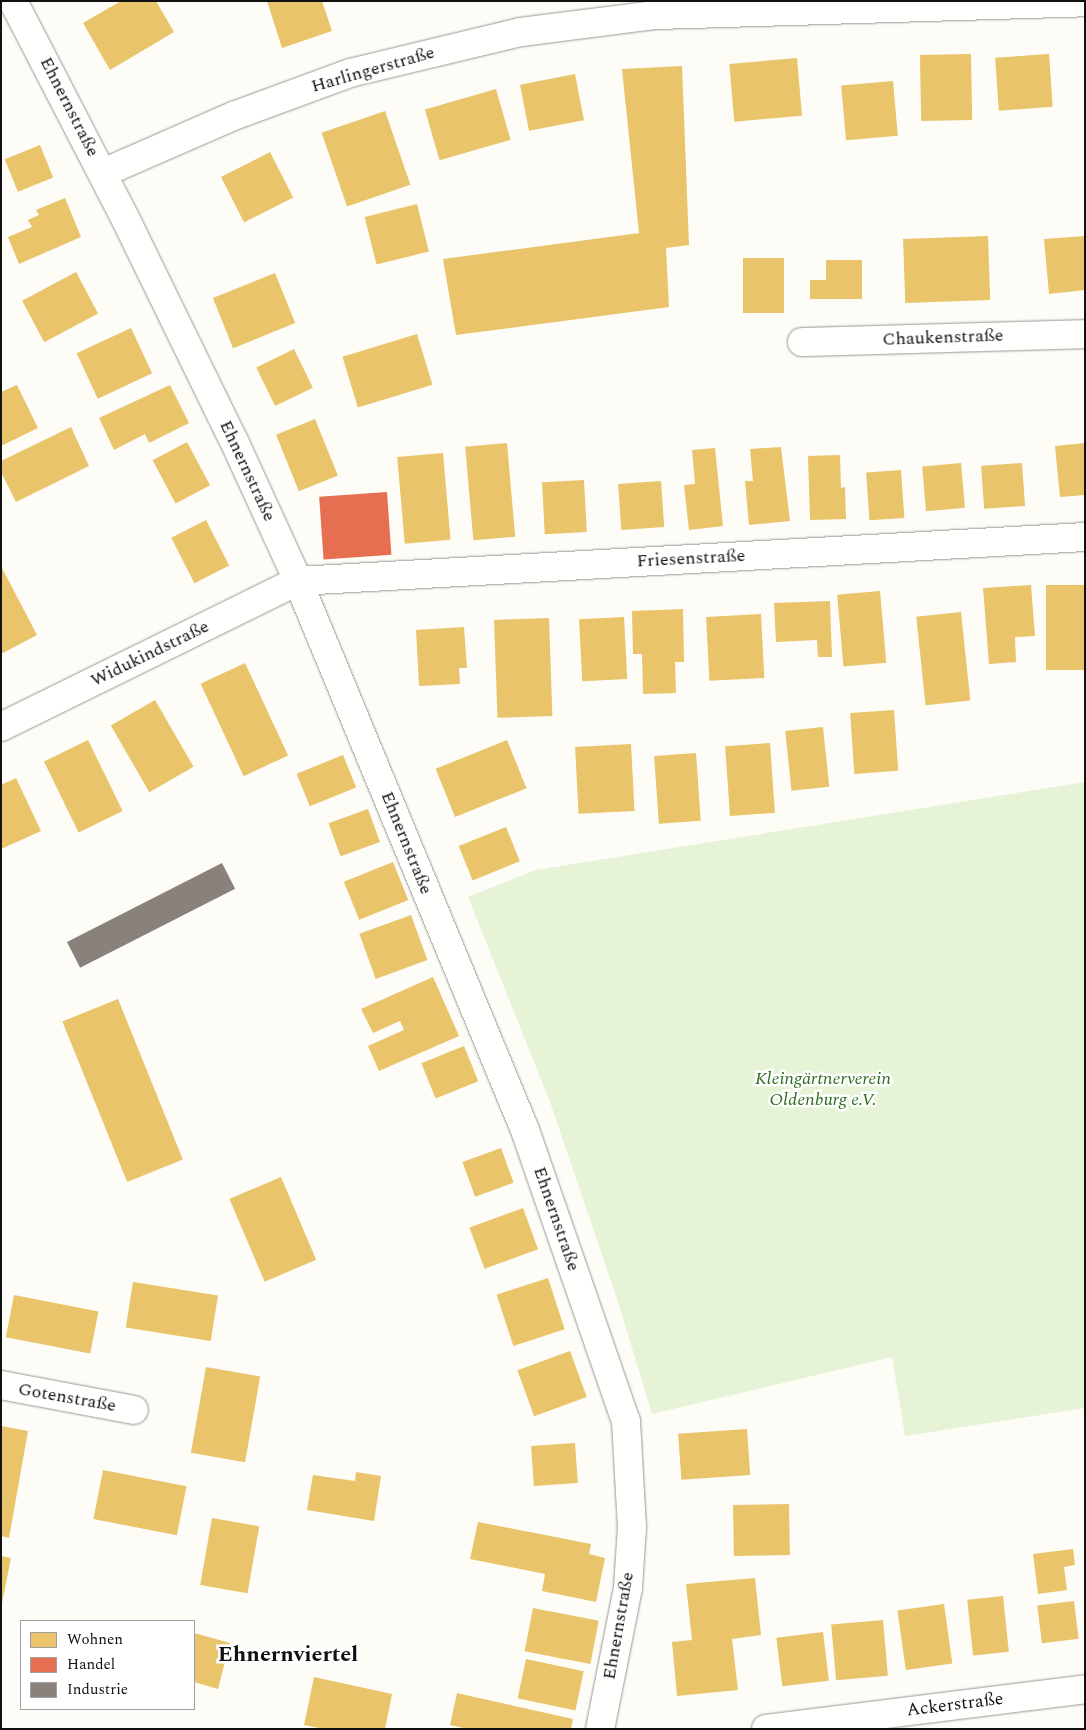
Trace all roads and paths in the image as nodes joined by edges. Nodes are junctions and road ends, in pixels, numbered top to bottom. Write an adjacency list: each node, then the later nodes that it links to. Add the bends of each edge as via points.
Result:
1 (13, 1): 4 (street, Ehnernstraße)
2 (1085, 2): 3 (street, Harlingerstraße)
3 (656, 8): 4 (street, Harlingerstraße, via 521,32 350,73 236,116)
4 (103, 173): 8 (street, Ehnernstraße, via 234,441)
5 (1085, 334): 6 (street, Chaukenstraße)
6 (802, 342)
7 (1085, 537): 8 (street, Friesenstraße)
8 (298, 581): 9 (street, Widukindstraße); 13 (street, Ehnernstraße, via 525,1130 626,1421 632,1527 628,1588)
9 (1, 727)
10 (1, 1385): 11 (street, Gotenstraße)
11 (134, 1410)
12 (1085, 1689): 14 (street, Ackerstraße)
13 (600, 1729)
14 (766, 1729)

